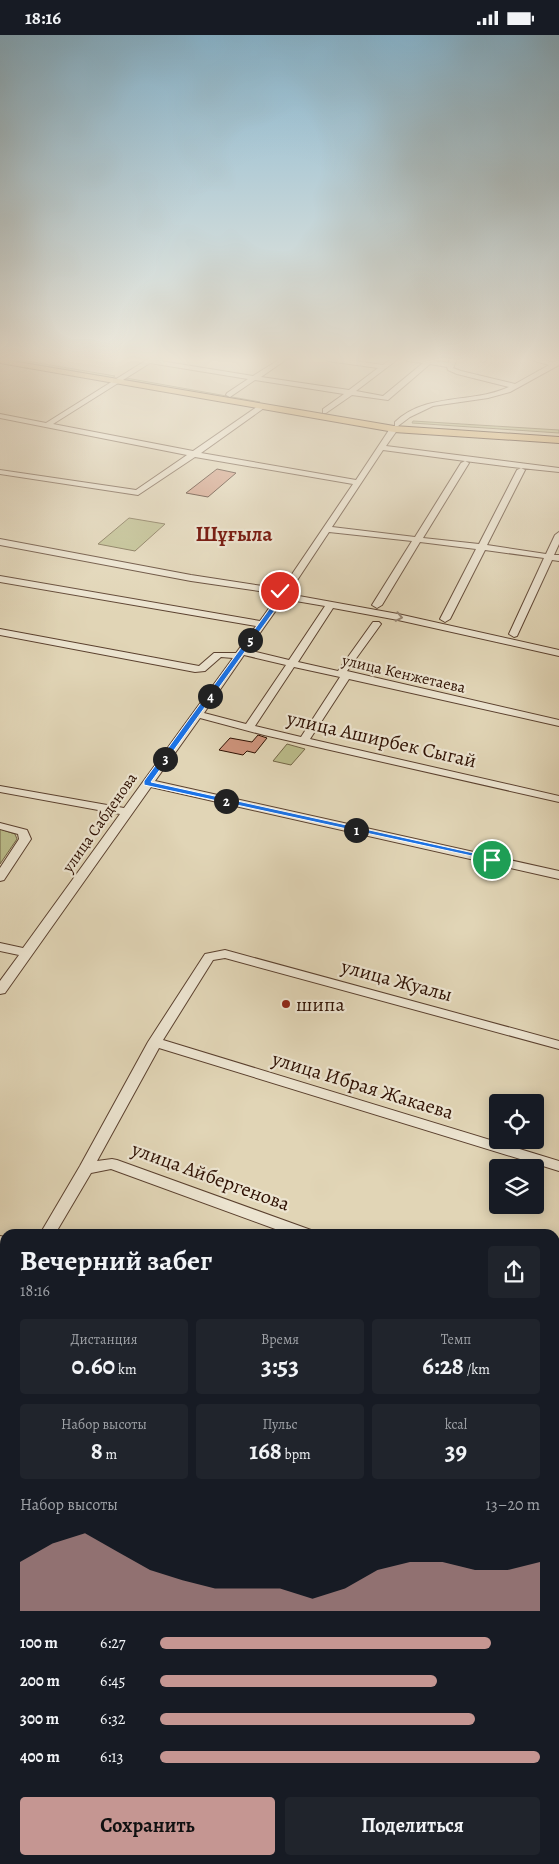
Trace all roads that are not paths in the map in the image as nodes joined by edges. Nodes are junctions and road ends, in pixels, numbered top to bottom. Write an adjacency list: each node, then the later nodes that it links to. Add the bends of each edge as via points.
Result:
1 (145, 444): 5 (street)
2 (208, 444): 5 (street)
3 (384, 444): 4 (street, улица Сабденова)
4 (382, 447): 8 (street); 10 (street, улица Сабденова)
5 (194, 454): 9 (street, via 138,493); 10 (street)
6 (465, 463): 13 (street)
7 (521, 469): 15 (street)
8 (559, 470)
9 (0, 472)
10 (359, 483): 11 (street, улица Сабденова)
11 (326, 529): 13 (street); 18 (street, улица Сабденова)
12 (559, 535): 16 (street)
13 (416, 540): 15 (street); 20 (street)
14 (0, 542): 18 (street)
15 (483, 547): 16 (street); 21 (street)
16 (555, 557): 25 (street)
17 (0, 579): 22 (street)
18 (283, 594): 19 (street); 22 (street, улица Сабденова)
19 (330, 604): 26 (street, one-way to 26); 28 (street)
20 (377, 605)
21 (445, 619)
22 (262, 623): 27 (street, улица Сабденова)
23 (376, 624): 29 (street)
24 (0, 632): 27 (street, улица Кенжетаева, via 195,669 202,669 214,655)
25 (514, 634)
26 (559, 653)
27 (241, 654): 28 (street, улица Кенжетаева); 30 (street, улица Сабденова)
28 (291, 662): 29 (street, улица Кенжетаева); 32 (street)
29 (344, 673): 31 (street, улица Кенжетаева); 33 (street)
30 (197, 714): 32 (street, улица Аширбек Сыгай); 34 (street, улица Сабденова)
31 (559, 723)
32 (249, 728): 33 (street, улица Аширбек Сыгай)
33 (304, 741): 36 (street, улица Аширбек Сыгай)
34 (147, 783): 37 (street, улица Сабденова); 39 (street)
35 (0, 789): 37 (street)
36 (559, 799)
37 (126, 812): 42 (street, улица Сабденова)
38 (0, 826): 40 (street, via 23,832 24,839)
39 (559, 875)
40 (0, 877)
41 (1, 947): 42 (street)
42 (27, 953): 43 (street, улица Сабденова)
43 (0, 990)
44 (155, 1042): 45 (street, улица Жуалы, via 209,957 225,954); 46 (street, улица Ибрая Жакаева); 47 (street)
45 (559, 1045)
46 (559, 1166)
47 (86, 1169): 48 (street); 49 (street, улица Айбергенова, via 112,1164 125,1167)
48 (49, 1229)
49 (292, 1229)

